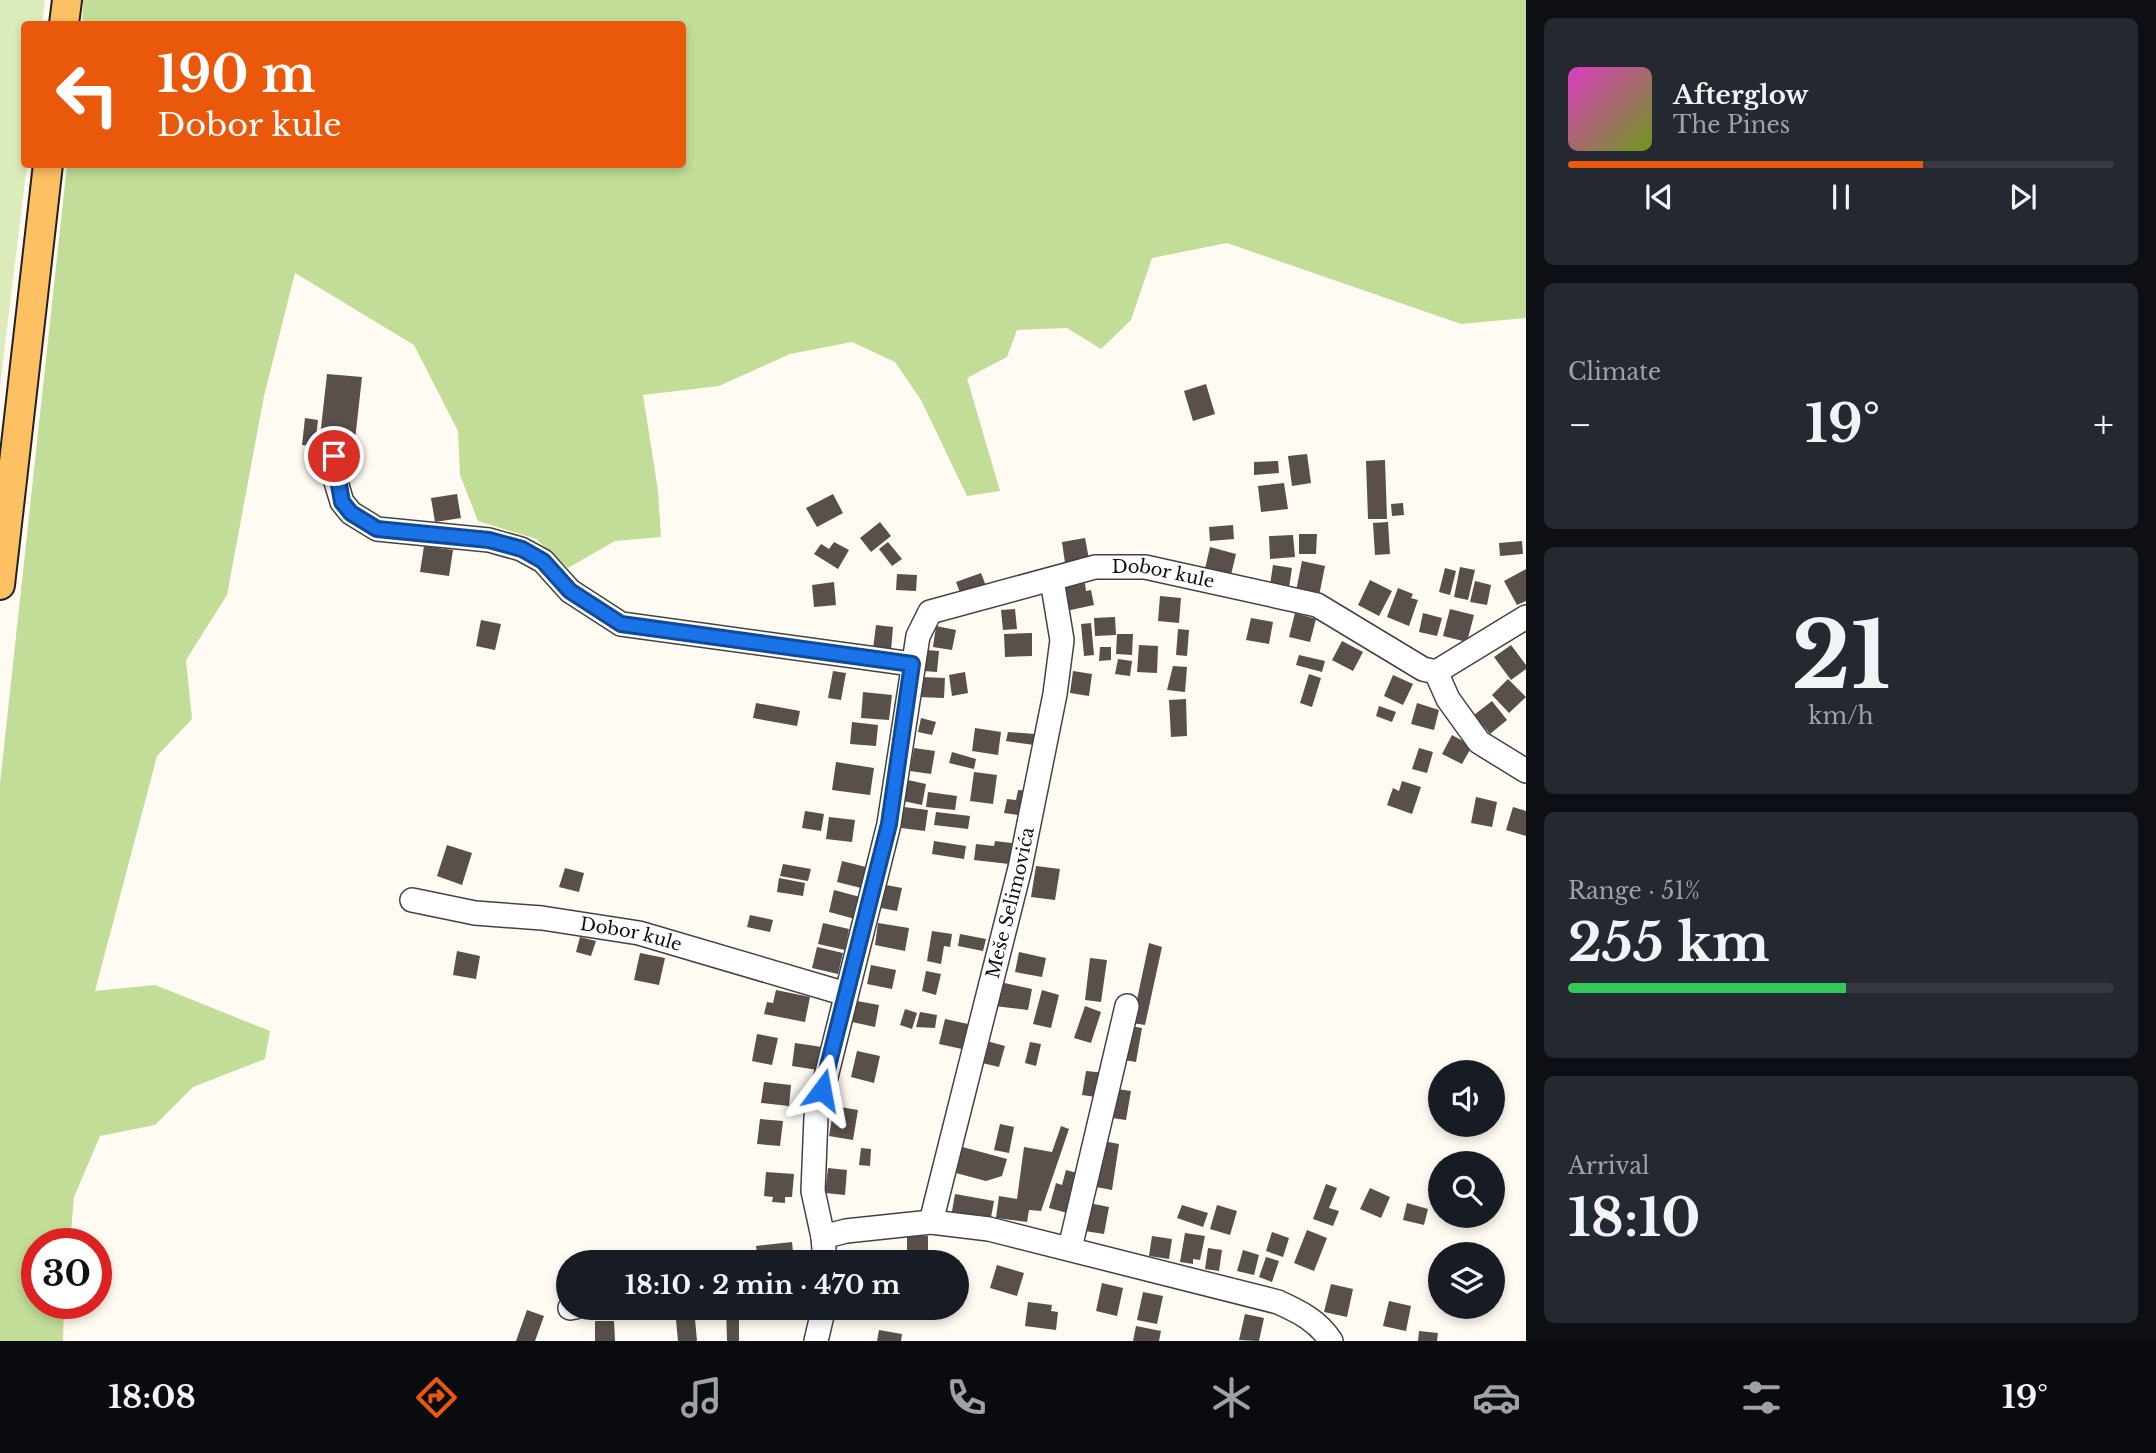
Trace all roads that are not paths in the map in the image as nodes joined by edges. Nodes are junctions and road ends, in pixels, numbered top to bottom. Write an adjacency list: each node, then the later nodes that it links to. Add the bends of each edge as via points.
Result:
1 (67, 0): 2 (main road)
2 (64, 21)
3 (48, 168): 6 (main road)
4 (334, 444): 8 (street, via 336,482 351,513 377,529 489,540 522,549 543,561 570,591 621,624)
5 (1052, 580): 8 (street, Dobor kule, via 930,612); 9 (street, Dobor kule, via 1095,567 1144,567 1317,605 1423,669); 14 (street, Meše Selimovića, via 1062,640 1055,694 1020,868)
6 (0, 585)
7 (1526, 617): 9 (street)
8 (912, 664): 12 (street, Dobor kule, via 889,824)
9 (1436, 672): 10 (street, via 1448,699 1479,742)
10 (1526, 771)
11 (412, 900): 12 (street, Dobor kule, via 475,913 639,933)
12 (846, 994): 15 (street, Dobor kule, via 816,1117 813,1191)
13 (1127, 1006): 16 (street)
14 (931, 1222): 15 (street); 16 (street, via 989,1229)
15 (823, 1237): 17 (street, Dobor kule)
16 (1070, 1248): 19 (street, via 1187,1282 1278,1302 1304,1314)
17 (824, 1250)
18 (821, 1320): 20 (street)
19 (1326, 1337)
20 (817, 1341)

